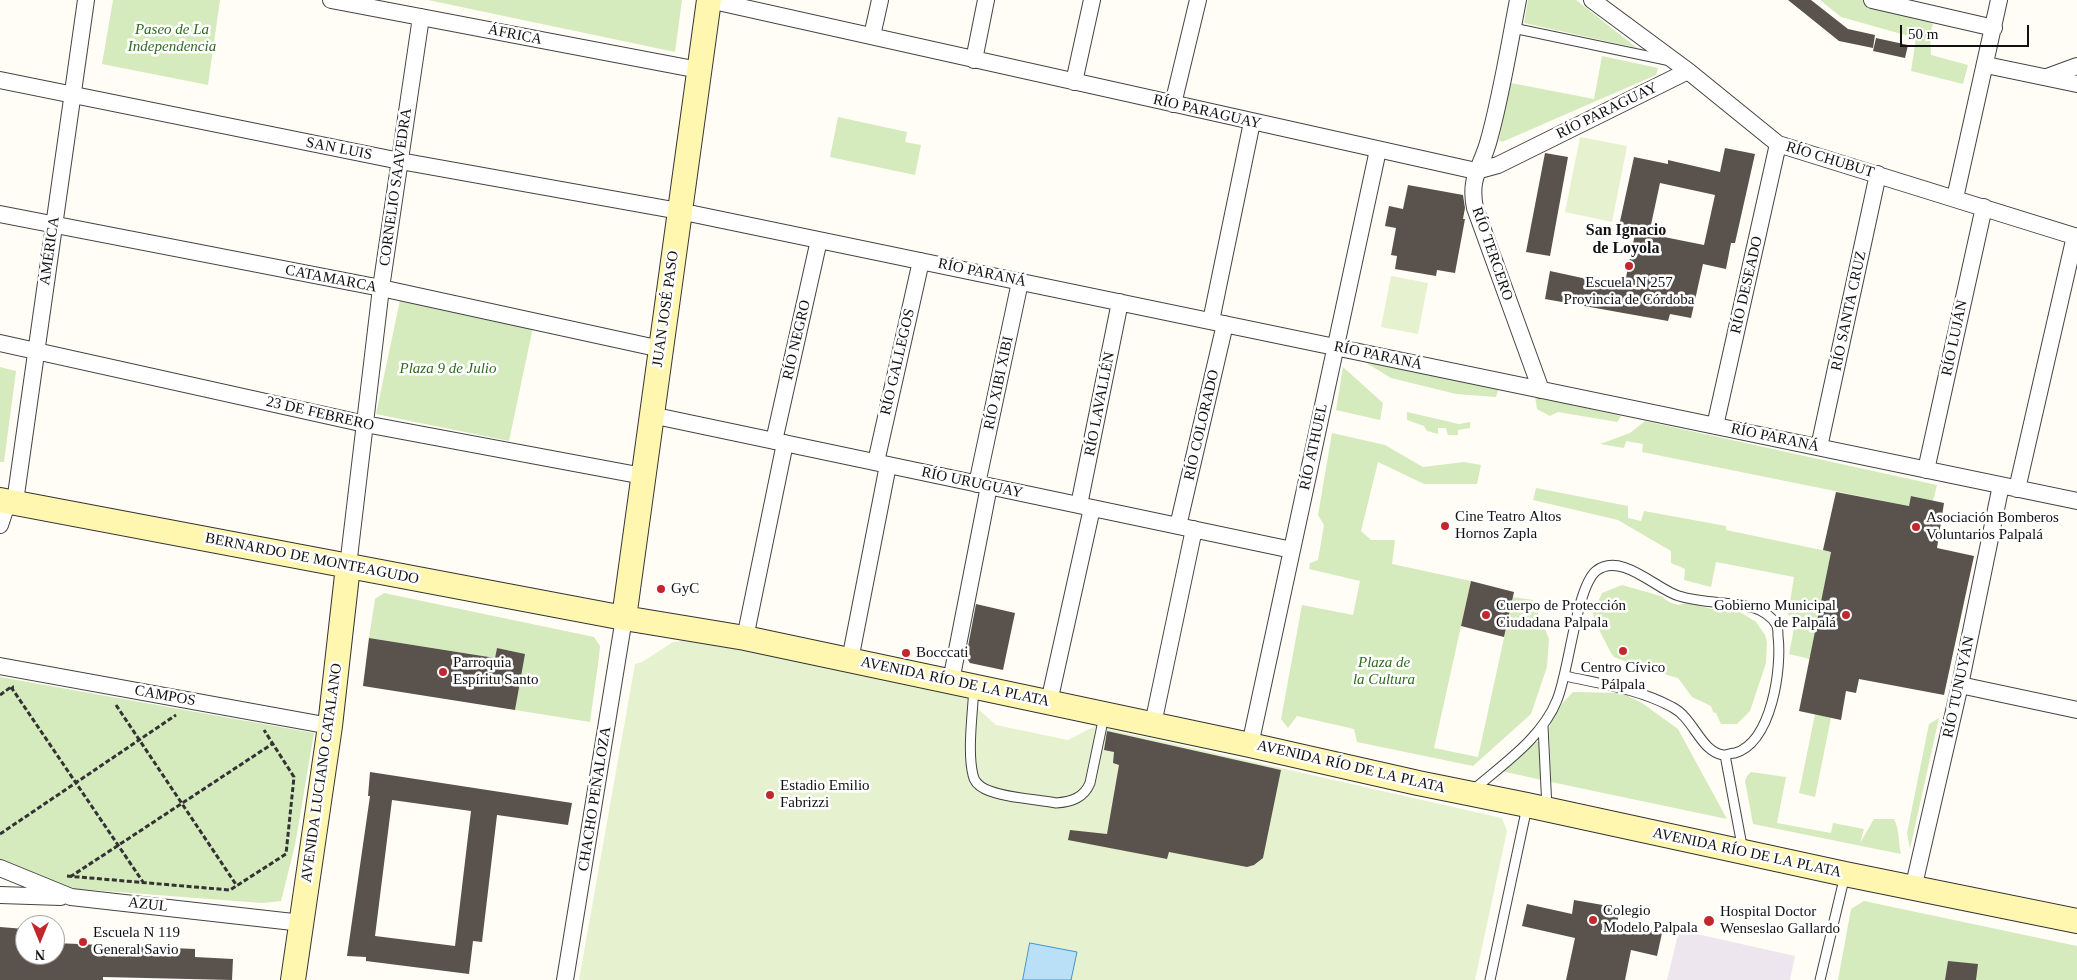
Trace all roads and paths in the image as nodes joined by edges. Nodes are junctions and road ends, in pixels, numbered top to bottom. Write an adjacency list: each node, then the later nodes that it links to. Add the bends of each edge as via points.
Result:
1 (86, 0): 25 (street, AMÉRICA)
2 (331, 0): 12 (street, ÁFRICA)
3 (709, 0): 15 (street, RÍO PARAGUAY); 20 (main road, JUAN JOSÉ PASO)
4 (880, 0): 15 (street)
5 (986, 0): 16 (street)
6 (1092, 0): 23 (street)
7 (1198, 0): 26 (street)
8 (1518, 0): 13 (street, RÍO TERCERO)
9 (1592, 0): 19 (street, RÍO CHUBUT)
10 (1872, 0): 14 (street)
11 (1999, 0): 14 (street)
12 (421, 17): 20 (street, ÁFRICA); 30 (street, CORNELIO SAAVEDRA)
13 (1513, 28): 19 (lane); 31 (street, RÍO TERCERO, via 1488,144)
14 (1994, 28): 17 (street)
15 (872, 36): 16 (street, RÍO PARAGUAY)
16 (974, 60): 23 (street, RÍO PARAGUAY)
17 (1986, 65): 21 (street); 33 (street)
18 (2077, 66): 21 (street)
19 (1682, 67): 28 (street, RÍO CHUBUT); 31 (street, RÍO PARAGUAY, via 1498,165)
20 (699, 70): 35 (main road, JUAN JOSÉ PASO)
21 (2047, 78): 24 (street)
22 (0, 80): 25 (street, SAN LUIS)
23 (1074, 82): 26 (street, RÍO PARAGUAY)
24 (2077, 84)
25 (73, 95): 30 (street, SAN LUIS); 37 (street, AMÉRICA)
26 (1173, 104): 27 (street, RÍO PARAGUAY)
27 (1252, 122): 29 (street, RÍO PARAGUAY); 44 (street, RÍO COLORADO)
28 (1778, 144): 32 (street, RÍO CHUBUT); 52 (street, RÍO DESEADO)
29 (1378, 150): 31 (street, RÍO PARAGUAY); 46 (street, RÍO ATHUEL)
30 (400, 161): 35 (street, SAN LUIS); 42 (street, CORNELIO SAAVEDRA)
31 (1476, 171): 49 (street, RÍO TERCERO, via 1472,192 1475,208)
32 (1878, 174): 33 (street, RÍO CHUBUT); 54 (street, RÍO SANTA CRUZ)
33 (1955, 198): 34 (street, RÍO CHUBUT)
34 (1984, 207): 38 (street, RÍO CHUBUT); 56 (street, RÍO LUJÁN)
35 (679, 211): 39 (street, RÍO PARANÁ); 47 (main road, JUAN JOSÉ PASO)
36 (0, 214): 37 (street, CATAMARCA)
37 (53, 224): 42 (street, CATAMARCA); 48 (street, AMÉRICA)
38 (2076, 237): 59 (street, RÍO TUNUYÁN)
39 (819, 240): 40 (street, RÍO PARANÁ); 53 (street, RÍO NEGRO)
40 (921, 261): 41 (street, RÍO PARANÁ); 55 (street, RÍO GALLEGOS)
41 (1020, 282): 43 (street, RÍO PARANÁ); 58 (street, RÍO XIBI XIBI)
42 (381, 288): 47 (street, CATAMARCA); 51 (street, CORNELIO SAAVEDRA)
43 (1120, 302): 44 (street, RÍO PARANÁ); 62 (street, RÍO LAVALLÉN)
44 (1218, 322): 46 (street, RÍO PARANÁ); 64 (street, RÍO COLORADO)
45 (0, 343): 48 (street, 23 DE FEBRERO)
46 (1336, 347): 49 (street, RÍO PARANÁ); 65 (street, RÍO ATHUEL)
47 (661, 349): 50 (main road, JUAN JOSÉ PASO)
48 (37, 350): 51 (street, 23 DE FEBRERO); 60 (street, AMÉRICA)
49 (1540, 390): 52 (street, RÍO PARANÁ)
50 (651, 415): 53 (street, RÍO URUGUAY); 57 (main road, JUAN JOSÉ PASO)
51 (365, 424): 57 (street, 23 DE FEBRERO); 66 (street, CORNELIO SAAVEDRA)
52 (1715, 426): 54 (street, RÍO PARANÁ)
53 (780, 442): 55 (street, RÍO URUGUAY); 68 (street, RÍO NEGRO)
54 (1819, 447): 56 (street, RÍO PARANÁ)
55 (882, 464): 58 (street, RÍO URUGUAY); 69 (street, RÍO GALLEGOS)
56 (1926, 470): 59 (street, RÍO PARANÁ)
57 (642, 476): 67 (main road, JUAN JOSÉ PASO)
58 (983, 485): 62 (street, RÍO URUGUAY); 72 (street, RÍO XIBI XIBI)
59 (2009, 487): 61 (street, RÍO PARANÁ); 73 (street, RÍO TUNUYÁN)
60 (8, 501): 63 (street, AMÉRICA); 66 (main road, BERNARDO DE MONTEAGUDO)
61 (2077, 501)
62 (1085, 507): 64 (street, RÍO URUGUAY); 78 (street, RÍO LAVALLÉN)
63 (0, 525)
64 (1186, 528): 65 (street, RÍO URUGUAY); 87 (street, RÍO COLORADO)
65 (1292, 550): 93 (street, RÍO ATHUEL)
66 (348, 566): 67 (main road, BERNARDO DE MONTEAGUDO); 88 (main road, AVENIDA LUCIANO CATALANO)
67 (624, 618): 68 (main road, AVENIDA RÍO DE LA PLATA); 114 (street, CHACHO PEÑALOZA)
68 (745, 638): 69 (main road, AVENIDA RÍO DE LA PLATA)
69 (850, 660): 72 (main road, AVENIDA RÍO DE LA PLATA)
70 (0, 666): 88 (street, CAMPOS)
71 (1564, 676): 89 (lane, via 1558,700); 94 (lane, via 1632,690 1672,707 1688,719 1703,743); 94 (lane, via 1586,588 1596,571 1605,566 1638,573 1667,592 1696,601 1754,608 1766,613 1777,625 1779,644 1773,697 1750,746)
72 (951, 681): 75 (main road, AVENIDA RÍO DE LA PLATA)
73 (1960, 685): 82 (street); 108 (street, RÍO TUNUYÁN)
74 (11, 686): 76 (path); 77 (path); 95 (path)
75 (974, 686): 78 (main road, AVENIDA RÍO DE LA PLATA); 84 (lane, via 973,775 980,785 995,792 1056,803 1066,803 1083,795 1090,783)
76 (20, 688)
77 (0, 695)
78 (1049, 702): 84 (main road, AVENIDA RÍO DE LA PLATA)
79 (107, 703): 80 (path)
80 (116, 705): 81 (path); 91 (path)
81 (125, 706)
82 (2077, 710)
83 (167, 714): 85 (path)
84 (1105, 714): 87 (main road, AVENIDA RÍO DE LA PLATA)
85 (176, 715): 86 (path); 91 (path)
86 (186, 717)
87 (1153, 724): 93 (main road, AVENIDA RÍO DE LA PLATA)
88 (330, 726): 112 (main road, AVENIDA LUCIANO CATALANO)
89 (1543, 726): 96 (lane); 98 (lane)
90 (254, 729): 92 (path, via 264,730)
91 (140, 740): 95 (path); 97 (path)
92 (272, 744): 97 (path); 107 (path, via 294,777 286,854)
93 (1250, 745): 96 (main road, AVENIDA RÍO DE LA PLATA)
94 (1724, 755): 101 (lane)
95 (76, 783): 99 (path); 100 (path)
96 (1470, 793): 98 (main road, AVENIDA RÍO DE LA PLATA)
97 (182, 803): 100 (path); 107 (path)
98 (1537, 807): 101 (main road, AVENIDA RÍO DE LA PLATA); 115 (lane)
99 (0, 834)
100 (118, 845): 105 (path); 106 (path)
101 (1743, 852): 103 (main road, AVENIDA RÍO DE LA PLATA)
102 (0, 868): 110 (street, AZUL)
103 (1845, 874): 108 (main road, AVENIDA RÍO DE LA PLATA); 116 (lane)
104 (64, 876): 105 (path)
105 (70, 877): 106 (path)
106 (143, 883): 107 (path, via 230,890)
107 (237, 886)
108 (1913, 889): 111 (main road, AVENIDA RÍO DE LA PLATA)
109 (0, 895): 110 (street)
110 (71, 897): 112 (street, AZUL)
111 (2077, 921)
112 (302, 922): 113 (main road, AVENIDA LUCIANO CATALANO)
113 (293, 980)
114 (566, 980)
115 (1490, 980)
116 (1820, 980)

